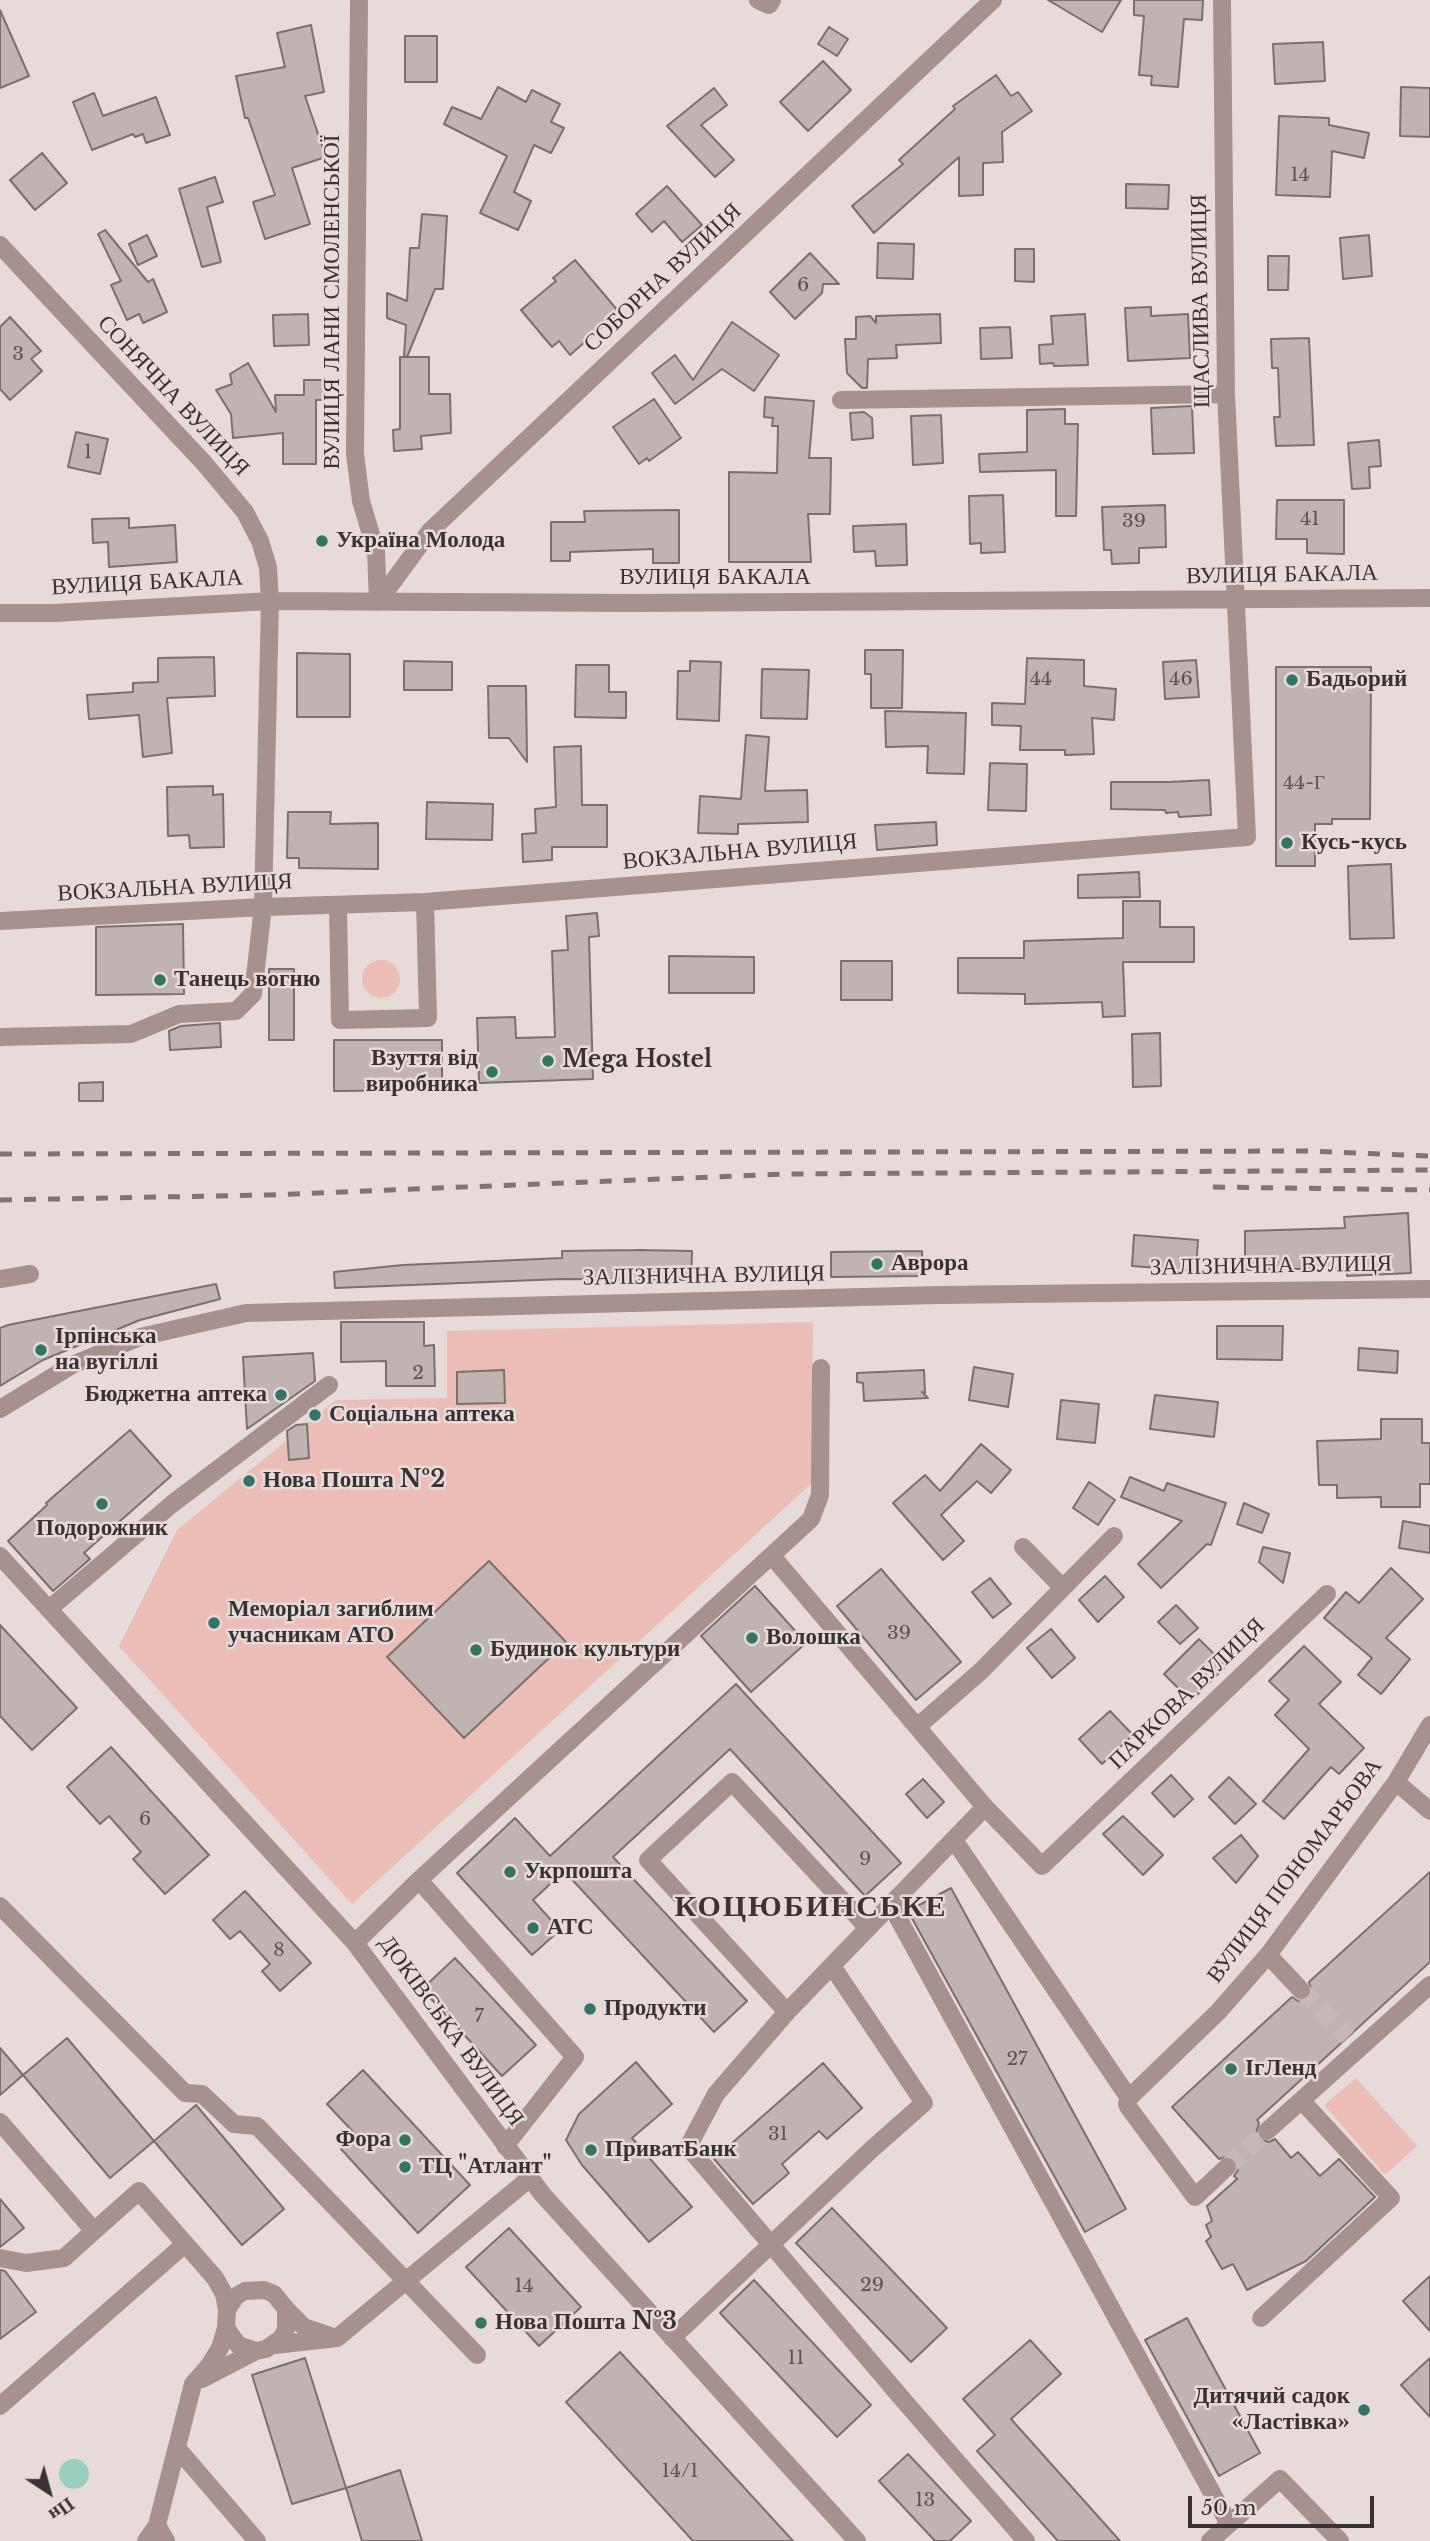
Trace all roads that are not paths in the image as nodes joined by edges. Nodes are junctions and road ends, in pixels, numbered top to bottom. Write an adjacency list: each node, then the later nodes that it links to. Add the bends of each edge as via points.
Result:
1 (359, 0): 12 (street, ВУЛИЦЯ ЛАНИ СМОЛЕНСЬКОЇ, via 355,454 361,501 376,551)
2 (758, 0): 3 (street, via 769,5)
3 (772, 0)
4 (993, 0): 12 (street, СОБОРНА ВУЛИЦЯ, via 430,531)
5 (1222, 0): 7 (street, ЩАСЛИВА ВУЛИЦЯ)
6 (0, 245): 11 (street, СОНЯЧНА ВУЛИЦЯ, via 245,512 268,567)
7 (1226, 394): 8 (street); 10 (street, ЩАСЛИВА ВУЛИЦЯ)
8 (841, 400)
9 (1430, 598): 10 (street, ВУЛИЦЯ БАКАЛА)
10 (1234, 600): 12 (street, ВУЛИЦЯ БАКАЛА); 14 (street, ВОКЗАЛЬНА ВУЛИЦЯ, via 1247,837)
11 (270, 601): 12 (street, ВУЛИЦЯ БАКАЛА); 13 (street, ВУЛИЦЯ БАКАЛА); 16 (street, СОНЯЧНА ВУЛИЦЯ)
12 (377, 602)
13 (0, 614)
14 (425, 902): 15 (street, ВОКЗАЛЬНА ВУЛИЦЯ); 15 (street, via 428,1018 340,1020)
15 (338, 905): 16 (street, ВОКЗАЛЬНА ВУЛИЦЯ)
16 (263, 907): 17 (street, ВОКЗАЛЬНА ВУЛИЦЯ); 18 (street, СОНЯЧНА ВУЛИЦЯ, via 253,994 236,1011 179,1014 131,1034)
17 (0, 921)
18 (0, 1037)
19 (30, 1274): 20 (street)
20 (0, 1279)
21 (1430, 1289): 24 (street, ЗАЛІЗНИЧНА ВУЛИЦЯ, via 246,1313 140,1337 72,1365)
22 (821, 1368): 28 (street, via 820,1495 811,1520)
23 (329, 1385): 31 (street, via 172,1504)
24 (0, 1409)
25 (1114, 1536): 29 (street)
26 (1023, 1548): 29 (street)
27 (0, 1556): 31 (street, ДОКІВСЬКА ВУЛИЦЯ)
28 (772, 1556): 33 (street); 38 (street)
29 (1063, 1588): 33 (street, via 981,1671)
30 (1327, 1594): 35 (street, ПАРКОВА ВУЛИЦЯ, via 1042,1866)
31 (49, 1609): 42 (street, ДОКІВСЬКА ВУЛИЦЯ)
32 (1430, 1725): 34 (street, ВУЛИЦЯ ПОНОМАРЬОВА)
33 (917, 1727): 35 (street)
34 (1396, 1782): 36 (street); 43 (street, ВУЛИЦЯ ПОНОМАРЬОВА)
35 (985, 1807): 37 (street)
36 (1430, 1811)
37 (954, 1840): 39 (street); 48 (street)
38 (419, 1880): 42 (street); 52 (street, via 575,2057)
39 (891, 1905): 41 (street); 73 (street)
40 (0, 1906): 60 (street, via 185,2093 202,2094 234,2124 257,2126)
41 (868, 1928): 44 (street); 47 (street, via 732,1782 648,1860)
42 (355, 1943): 52 (street, ДОКІВСЬКА ВУЛИЦЯ)
43 (1268, 1955): 46 (street); 48 (street, ВУЛИЦЯ ПОНОМАРЬОВА)
44 (832, 1966): 47 (street); 57 (street, via 924,2103)
45 (1430, 1985): 49 (street, via 1353,2043)
46 (1301, 1990)
47 (787, 2012): 57 (street, via 716,2094 688,2147)
48 (1129, 2098): 53 (street, via 1129,2108 1195,2197)
49 (1302, 2101): 51 (street); 63 (street, via 1391,2198)
50 (0, 2122): 55 (street)
51 (1267, 2131)
52 (505, 2146): 54 (street, ДОКІВСЬКА ВУЛИЦЯ)
53 (1227, 2167)
54 (530, 2179): 60 (street); 66 (street, ДОКІВСЬКА ВУЛИЦЯ)
55 (94, 2231): 56 (street, via 139,2192); 58 (street, via 64,2258 26,2263)
56 (185, 2244): 59 (street); 71 (street)
57 (770, 2245): 66 (street); 79 (street)
58 (0, 2258)
59 (215, 2277): 61 (street); 64 (street, via 224,2294)
60 (407, 2280): 65 (street); 69 (street)
61 (254, 2289): 62 (street, via 274,2294); 64 (street, via 236,2296)
62 (286, 2309): 65 (street, via 304,2327); 67 (street, via 286,2329)
63 (1261, 2318)
64 (227, 2319): 68 (street, via 238,2345); 70 (street, via 220,2348)
65 (337, 2338): 67 (street)
66 (672, 2338): 78 (street, ДОКІВСЬКА ВУЛИЦЯ)
67 (275, 2345): 68 (street)
68 (256, 2351): 70 (street)
69 (477, 2356)
70 (193, 2384): 72 (street)
71 (0, 2406)
72 (177, 2448): 74 (street); 77 (street)
73 (1229, 2524): 80 (street); 81 (street, via 1280,2479)
74 (157, 2525): 75 (street); 76 (street)
75 (145, 2541)
76 (166, 2541)
77 (257, 2541)
78 (857, 2541)
79 (1026, 2541)
80 (1210, 2541)
81 (1340, 2541)

